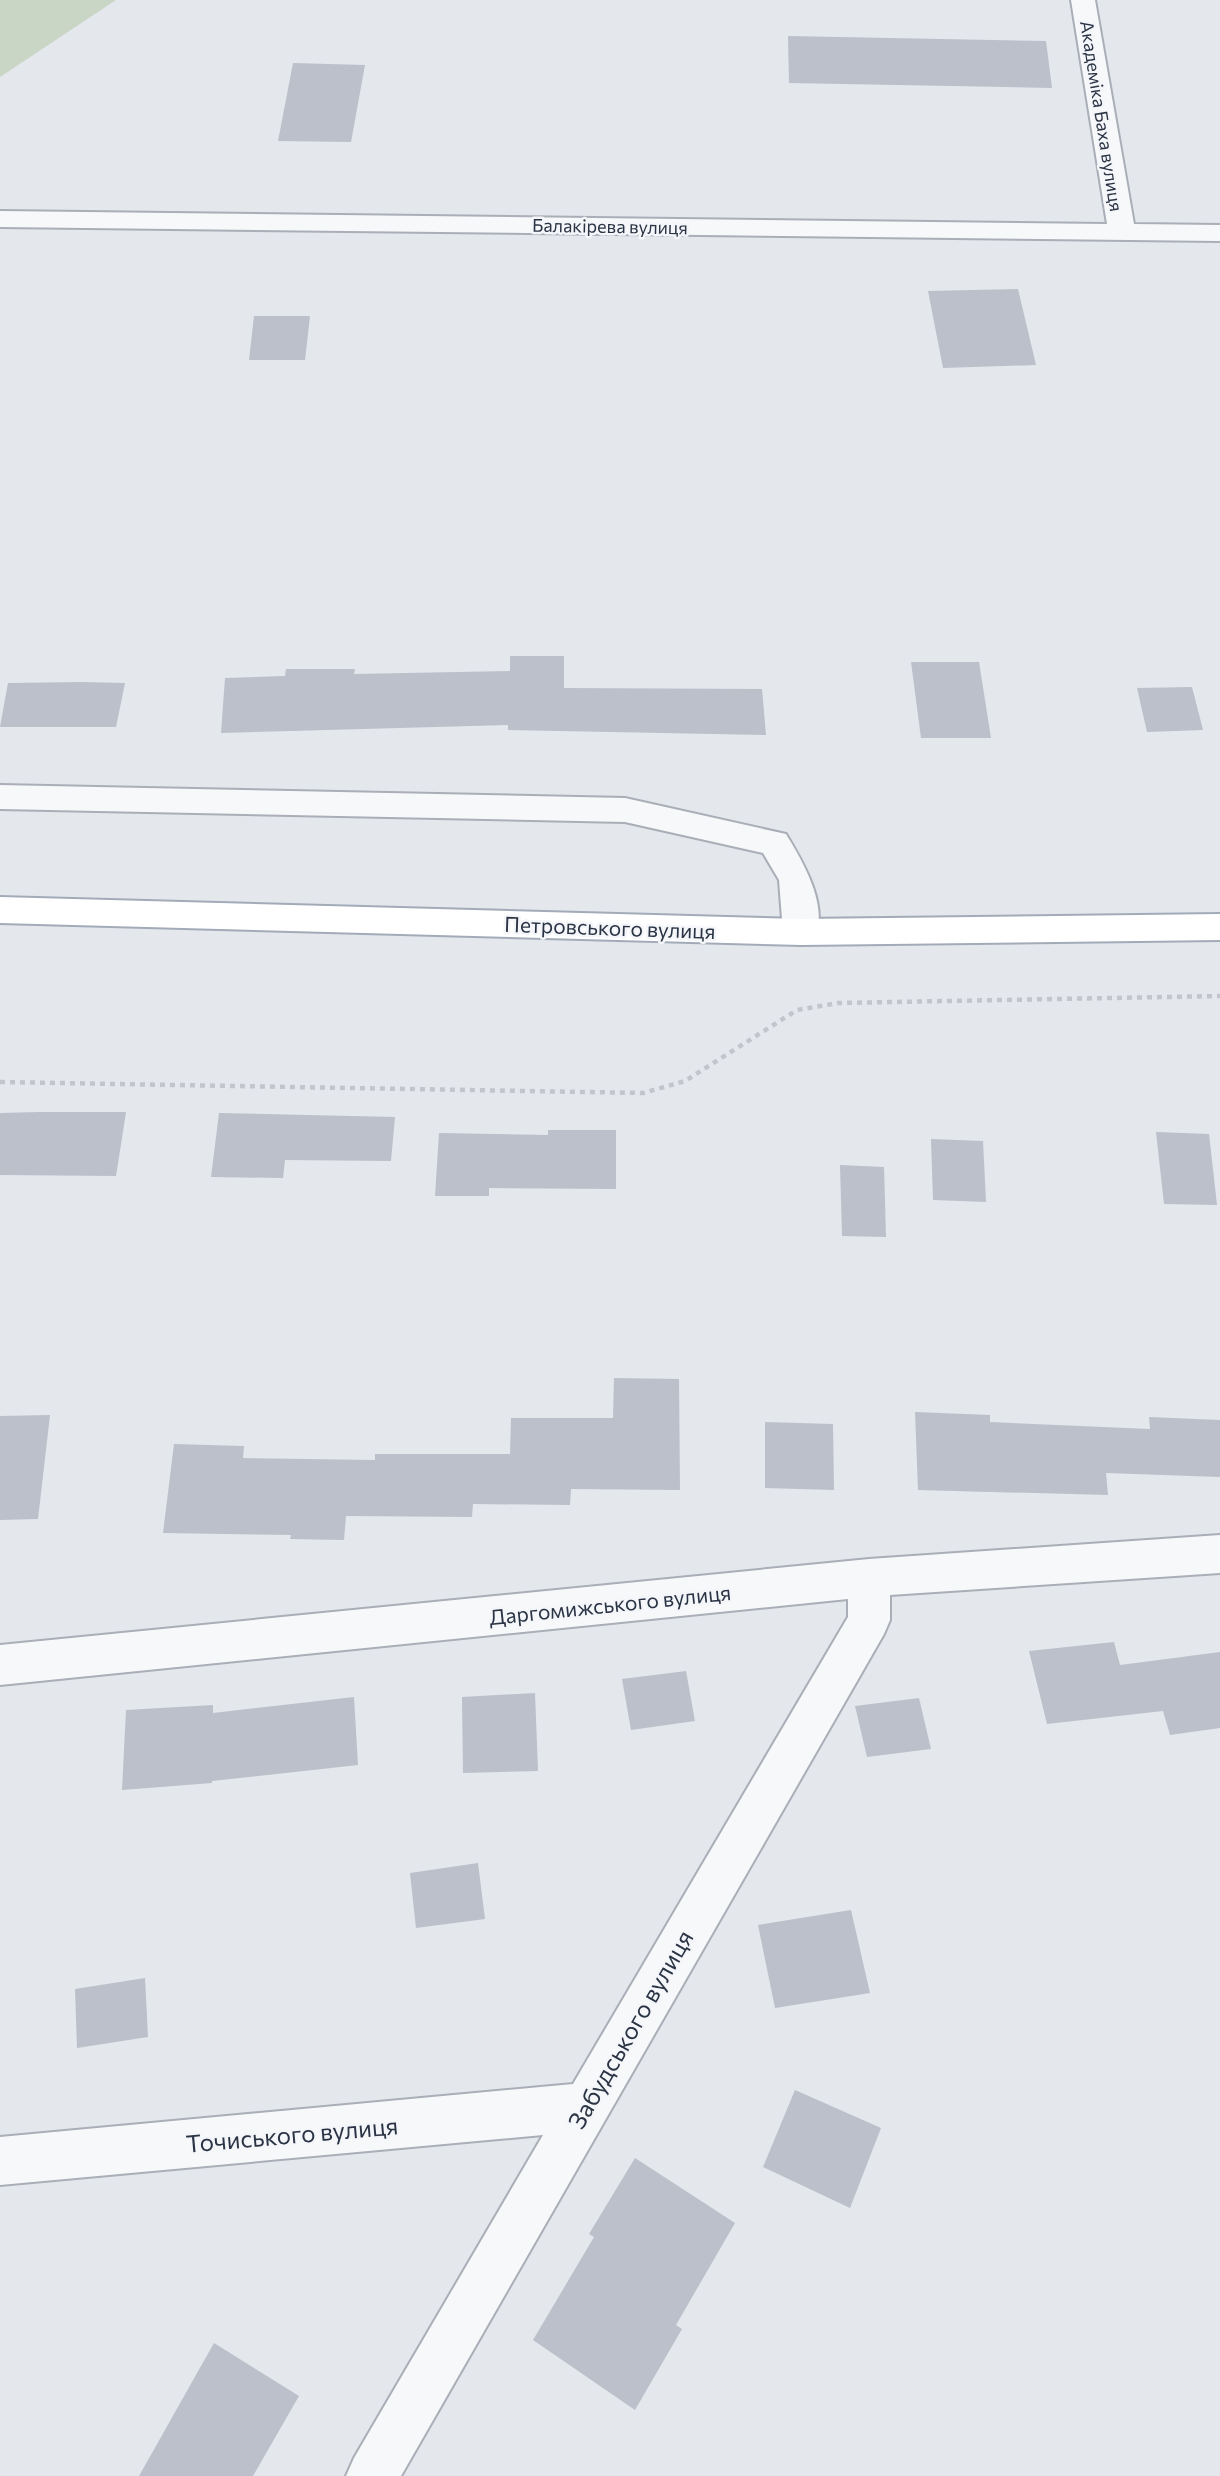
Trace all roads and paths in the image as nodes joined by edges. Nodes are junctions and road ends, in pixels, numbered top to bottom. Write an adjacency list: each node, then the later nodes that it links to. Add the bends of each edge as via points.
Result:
1 (1083, 0): 3 (street, Академіка Баха вулиця)
2 (0, 219): 3 (street, Балакірева вулиця)
3 (1122, 232): 4 (street, Балакірева вулиця)
4 (1220, 233)
5 (0, 797): 8 (street, via 625,810 774,843 796,880)
6 (0, 910): 8 (main road, Петровського вулиця)
7 (1220, 927): 8 (main road, Петровського вулиця)
8 (801, 932)
9 (1220, 996): 10 (path, via 838,1003 797,1010 685,1081 642,1093)
10 (0, 1082)
11 (1220, 1555): 12 (street, Даргомижського вулиця)
12 (869, 1578): 13 (street, Даргомижського вулиця); 14 (street, Забудського вулиця, via 869,1620)
13 (0, 1665)
14 (584, 2107): 15 (street, Точиського вулиця); 16 (street, Забудського вулиця)
15 (0, 2161)
16 (372, 2476)

